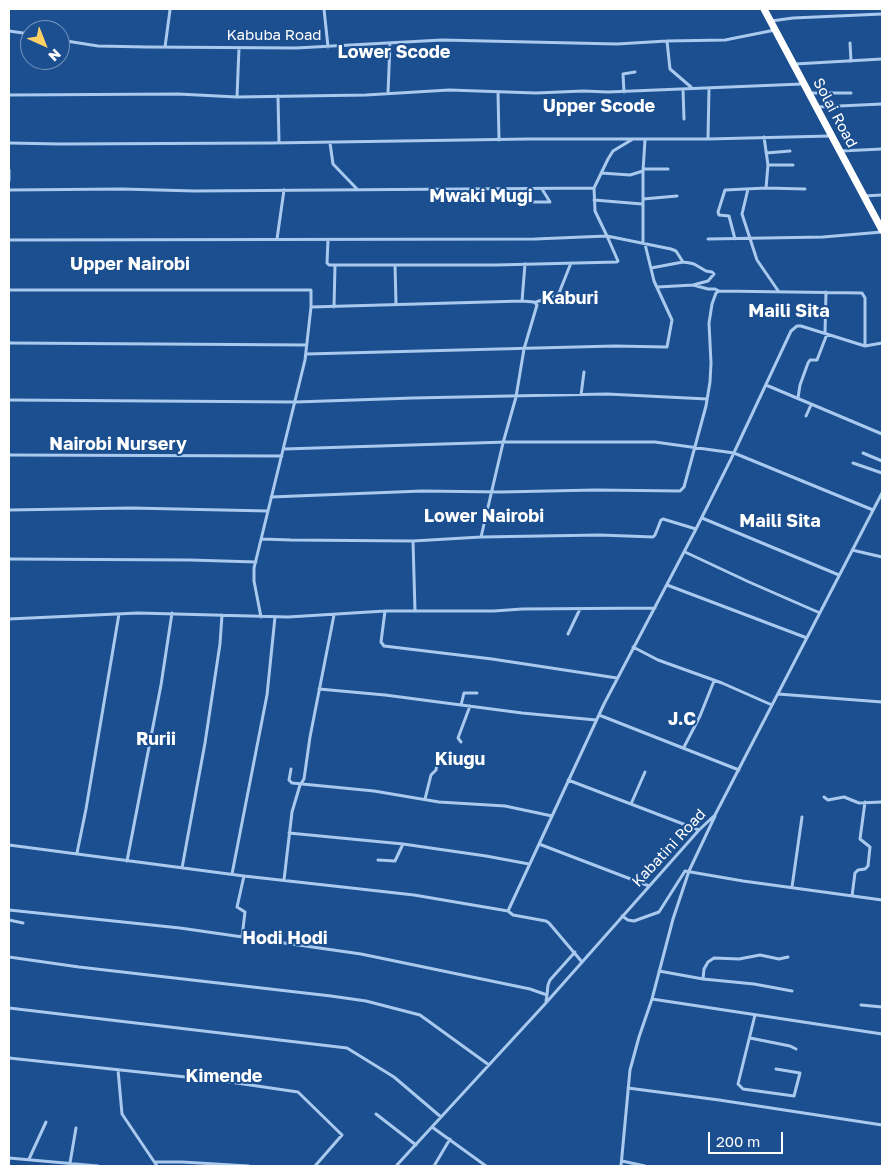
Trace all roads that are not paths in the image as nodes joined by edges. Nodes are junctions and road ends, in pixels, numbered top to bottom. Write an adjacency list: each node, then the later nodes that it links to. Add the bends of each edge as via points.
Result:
1 (324, 9): 12 (street)
2 (764, 9): 5 (highway, Solai Road)
3 (170, 10): 11 (street)
4 (882, 14): 5 (street)
5 (771, 21): 6 (highway, Solai Road)
6 (775, 30): 7 (street, Kabuba Road, via 724,40); 16 (highway, Solai Road)
7 (667, 41): 10 (street, Kabuba Road, via 616,44 442,40); 19 (street, via 670,69)
8 (70, 42): 11 (street, Kabuba Road, via 98,46)
9 (850, 43): 15 (street)
10 (390, 44): 12 (street, Kabuba Road); 24 (street)
11 (165, 47): 13 (street, Kabuba Road)
12 (328, 47): 13 (street, Kabuba Road)
13 (239, 48): 29 (street)
14 (882, 59): 15 (street)
15 (851, 61): 16 (street)
16 (794, 64): 18 (highway, Solai Road)
17 (635, 72): 23 (street, via 624,73)
18 (804, 84): 20 (street); 26 (highway, Solai Road)
19 (692, 88): 20 (street); 21 (street)
20 (709, 88): 36 (street)
21 (683, 89): 23 (street); 32 (street)
22 (498, 92): 23 (street); 24 (street); 37 (street)
23 (624, 92)
24 (388, 93): 28 (street)
25 (851, 93): 26 (street)
26 (810, 94): 31 (highway, Solai Road)
27 (9, 95): 29 (street)
28 (278, 96): 29 (street); 40 (street)
29 (237, 97)
30 (882, 104): 31 (street)
31 (817, 107): 33 (highway, Solai Road)
32 (684, 119)
33 (832, 136): 35 (street); 44 (highway, Solai Road)
34 (634, 138): 37 (street); 38 (street); 51 (street, via 613,151)
35 (764, 138): 36 (street); 45 (street)
36 (708, 139): 38 (street)
37 (499, 140): 41 (street)
38 (645, 140): 50 (street)
39 (9, 143): 40 (street)
40 (278, 143): 41 (street)
41 (330, 143): 60 (street, via 333,164)
42 (882, 150): 44 (street)
43 (790, 151): 45 (street)
44 (840, 151): 63 (highway, Solai Road)
45 (766, 153): 46 (street)
46 (768, 165): 47 (street); 55 (street)
47 (794, 165)
48 (668, 169): 50 (street)
49 (9, 170): 52 (street)
50 (643, 170): 51 (street, via 632,175); 64 (street)
51 (601, 173): 54 (street)
52 (9, 180)
53 (542, 188): 54 (street); 60 (street); 66 (street, via 550,202)
54 (594, 188): 65 (street)
55 (766, 188): 56 (street); 57 (street)
56 (748, 189): 70 (street, via 742,214); 73 (street, via 723,192 719,214 729,216)
57 (805, 189)
58 (9, 190): 59 (street)
59 (284, 190): 60 (street); 71 (street)
60 (356, 190)
61 (882, 195): 63 (street)
62 (677, 196): 64 (street)
63 (863, 196): 68 (highway, Solai Road)
64 (643, 199): 67 (street)
65 (594, 200): 67 (street); 69 (street, via 595,211)
66 (516, 202)
67 (642, 204): 76 (street)
68 (882, 231): 70 (street, via 823,237)
69 (608, 236): 75 (street); 76 (street); 78 (street, via 617,262)
70 (750, 238): 73 (street); 88 (street, via 759,263)
71 (277, 239): 74 (street); 75 (street)
72 (708, 239): 73 (street)
73 (735, 239)
74 (9, 240)
75 (328, 240): 80 (street, via 327,263)
76 (644, 243): 77 (street, via 672,249); 82 (street)
77 (683, 262): 82 (street); 83 (street, via 714,274)
78 (571, 263): 79 (street); 90 (street, via 559,293)
79 (525, 264): 81 (street); 89 (street)
80 (335, 265): 81 (street); 93 (street)
81 (395, 265): 91 (street)
82 (651, 268): 84 (street)
83 (700, 285): 84 (street); 86 (street)
84 (658, 288): 99 (street, via 672,320 667,347)
85 (9, 290): 92 (street, via 309,289)
86 (719, 291): 88 (street); 106 (street, via 712,304 709,323 712,363)
87 (826, 292): 88 (street); 94 (street); 98 (street, via 864,295)
88 (780, 293)
89 (522, 301): 90 (street); 91 (street)
90 (536, 302): 99 (street)
91 (396, 304): 93 (street)
92 (311, 307): 93 (street); 97 (street)
93 (334, 307)
94 (826, 334): 98 (street); 102 (street, via 802,326 794,328); 105 (street, via 818,359 808,363)
95 (9, 343): 97 (street)
96 (882, 343): 98 (street)
97 (307, 345): 100 (street)
98 (865, 346)
99 (524, 349): 100 (street); 104 (street)
100 (306, 354): 108 (street)
101 (584, 372): 103 (street)
102 (766, 385): 105 (street); 115 (street)
103 (581, 395): 104 (street); 106 (street)
104 (516, 396): 108 (street); 112 (street)
105 (798, 398): 109 (street)
106 (707, 399): 113 (street)
107 (9, 400): 108 (street)
108 (296, 402): 114 (street)
109 (811, 405): 110 (street); 111 (street)
110 (806, 416)
111 (882, 434)
112 (503, 443): 113 (street, via 645,442); 114 (street); 122 (street)
113 (696, 446): 115 (street); 122 (street, via 680,491)
114 (284, 450): 118 (street)
115 (734, 453): 126 (street); 128 (street)
116 (863, 453): 119 (street)
117 (9, 455): 118 (street)
118 (282, 456): 124 (street)
119 (882, 461)
120 (853, 463): 121 (street)
121 (882, 473)
122 (492, 491): 124 (street); 130 (street)
123 (882, 493): 126 (street, Kabatini Road)
124 (271, 497): 127 (street)
125 (9, 510): 127 (street)
126 (873, 510): 133 (street, Kabatini Road)
127 (268, 511): 131 (street)
128 (702, 518): 129 (street); 138 (street)
129 (696, 529): 130 (street, via 663,519 653,537); 134 (street)
130 (481, 537): 132 (street)
131 (262, 539): 132 (street); 137 (street)
132 (413, 541): 143 (street)
133 (852, 550): 135 (street); 138 (street, Kabatini Road)
134 (685, 552): 139 (street); 145 (street)
135 (882, 557)
136 (9, 559): 137 (street)
137 (256, 562): 149 (street, via 254,575)
138 (839, 575): 145 (street, Kabatini Road)
139 (667, 585): 140 (street); 153 (street)
140 (655, 608): 141 (street); 154 (street)
141 (580, 609): 143 (street); 152 (street)
142 (385, 611): 143 (street); 148 (street); 155 (street, via 381,642 384,646)
143 (415, 611)
144 (172, 613): 146 (street); 147 (street); 189 (street)
145 (820, 613): 153 (street, Kabatini Road)
146 (119, 614): 151 (street); 187 (street)
147 (222, 615): 149 (street); 191 (street, via 205,743)
148 (334, 615): 150 (street); 157 (street)
149 (261, 617): 150 (street)
150 (275, 617): 193 (street, via 266,695)
151 (9, 619)
152 (568, 634)
153 (807, 638): 159 (street, Kabatini Road)
154 (633, 647): 155 (street); 156 (street)
155 (617, 678): 164 (street)
156 (714, 681): 162 (street); 167 (street)
157 (319, 689): 161 (street); 173 (street)
158 (477, 693): 161 (street, via 464,693)
159 (778, 694): 160 (street); 162 (street, Kabatini Road)
160 (882, 702)
161 (461, 705): 163 (street)
162 (772, 705): 170 (street, Kabatini Road)
163 (470, 706): 165 (street); 166 (street, via 458,738)
164 (599, 715): 165 (street); 167 (street)
165 (596, 720): 172 (street)
166 (461, 742)
167 (684, 748): 170 (street)
168 (438, 756): 175 (street)
169 (292, 769): 173 (street, via 290,782)
170 (739, 770): 179 (street, Kabatini Road)
171 (645, 772): 178 (street)
172 (568, 780): 178 (street); 180 (street)
173 (302, 783): 175 (street); 183 (street)
174 (824, 797): 176 (street)
175 (425, 799): 180 (street, via 505,806)
176 (865, 802): 177 (street); 198 (street, via 860,839 870,847 868,866 855,873)
177 (882, 802)
178 (631, 804): 182 (street)
179 (715, 815): 182 (street, Kabatini Road); 192 (street)
180 (552, 816): 185 (street)
181 (802, 816): 197 (street)
182 (699, 830): 196 (street, Kabatini Road)
183 (289, 833): 184 (street); 195 (street)
184 (403, 844): 188 (street, via 395,861); 190 (street)
185 (539, 844): 190 (street); 196 (street)
186 (9, 845): 187 (street)
187 (77, 853): 189 (street)
188 (378, 860)
189 (127, 861): 191 (street)
190 (529, 864): 201 (street)
191 (182, 868): 193 (street)
192 (689, 871): 197 (street); 202 (street, via 685,871 659,912 634,921); 210 (street)
193 (232, 874): 194 (street)
194 (244, 876): 195 (street); 205 (street, via 237,908 245,912)
195 (284, 880): 201 (street, via 414,895)
196 (649, 886): 202 (street, Kabatini Road)
197 (792, 887): 198 (street)
198 (852, 896): 199 (street)
199 (882, 900)
200 (9, 910): 205 (street)
201 (508, 911): 206 (street, via 512,915 546,921)
202 (622, 916): 209 (street, Kabatini Road)
203 (9, 920): 204 (street)
204 (23, 922)
205 (242, 937): 213 (street, via 369,956 507,983)
206 (575, 952): 209 (street); 213 (street, via 550,980)
207 (788, 957): 211 (street, via 714,958 704,969)
208 (9, 958): 224 (street, via 366,1001 420,1015)
209 (582, 962): 215 (street, Kabatini Road)
210 (659, 971): 211 (street); 214 (street)
211 (703, 979): 212 (street)
212 (792, 990)
213 (547, 995): 215 (street)
214 (652, 999): 219 (street); 227 (street)
215 (545, 1004): 224 (street, Kabatini Road)
216 (861, 1005): 217 (street)
217 (882, 1007)
218 (9, 1008): 229 (street, via 347,1048 394,1077)
219 (755, 1015): 220 (street); 221 (street)
220 (882, 1034)
221 (750, 1038): 222 (street); 225 (street, via 738,1084 740,1088 794,1096 800,1074)
222 (796, 1049)
223 (9, 1058): 226 (street)
224 (489, 1065): 229 (street, Kabatini Road)
225 (776, 1068)
226 (118, 1070): 239 (street, via 122,1114); 244 (street, via 298,1092 342,1135)
227 (628, 1088): 231 (street); 238 (street)
228 (376, 1114): 235 (street)
229 (441, 1117): 232 (street, Kabatini Road)
230 (46, 1122): 237 (street)
231 (882, 1125)
232 (432, 1127): 234 (street); 235 (street, Kabatini Road)
233 (76, 1128): 240 (street)
234 (450, 1139): 246 (street); 247 (street)
235 (416, 1145): 245 (street, Kabatini Road)
236 (9, 1158): 237 (street)
237 (29, 1159): 240 (street)
238 (622, 1161): 248 (street); 249 (street)
239 (155, 1162): 242 (street); 243 (street)
240 (70, 1163): 241 (street)
241 (98, 1166)
242 (157, 1166)
243 (249, 1166)
244 (315, 1166)
245 (396, 1166)
246 (434, 1166)
247 (484, 1166)
248 (621, 1166)
249 (645, 1166)

